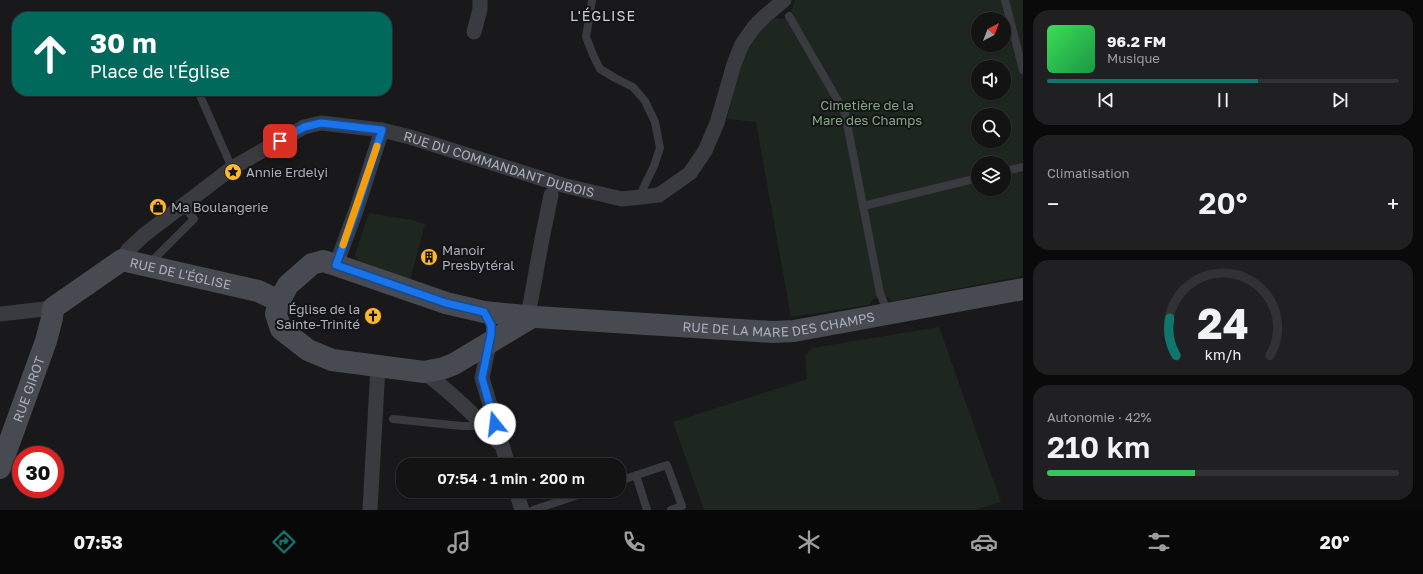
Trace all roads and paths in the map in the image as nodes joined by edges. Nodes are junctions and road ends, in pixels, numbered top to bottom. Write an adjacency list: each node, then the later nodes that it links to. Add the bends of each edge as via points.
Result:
1 (480, 0): 6 (street)
2 (592, 0): 15 (lane, via 586,37 600,69 633,87 645,101 655,122 660,148)
3 (784, 0): 15 (street, RUE DU COMMANDANT DUBOIS, via 754,27 742,44 706,151 690,173 659,195)
4 (1005, 0): 7 (lane)
5 (789, 16): 17 (lane, via 845,113)
6 (474, 32)
7 (1023, 70)
8 (200, 96): 11 (lane)
9 (382, 130): 11 (street, RUE DU COMMANDANT DUBOIS, via 321,123 304,127); 15 (street, RUE DU COMMANDANT DUBOIS, via 562,185 622,199); 19 (street)
10 (1023, 166): 12 (lane)
11 (232, 168): 16 (street, RUE DU COMMANDANT DUBOIS)
12 (1011, 169)
13 (971, 180): 17 (lane)
14 (552, 195): 27 (street, via 542,239)
15 (639, 197)
16 (183, 205): 18 (street, RUE DU COMMANDANT DUBOIS, via 144,234); 20 (lane, via 194,219)
17 (863, 206): 26 (lane, via 880,293)
18 (122, 260): 20 (street, RUE DE L'ÉGLISE); 23 (street, RUE DE L'ÉGLISE)
19 (336, 265): 22 (street, RUE DE LA MARE DES CHAMPS, via 323,261 312,264 288,285); 24 (street, RUE DE LA MARE DES CHAMPS, via 446,303)
20 (148, 266): 22 (street, RUE DE L'ÉGLISE, via 258,291)
21 (1023, 289): 26 (street, RUE DE LA MARE DES CHAMPS)
22 (279, 301): 29 (street, via 276,314 281,329 308,350 332,360)
23 (53, 308): 25 (street, RUE DE L'ÉGLISE); 34 (street, RUE GIROT, via 46,341)
24 (484, 312): 27 (street, RUE DE LA MARE DES CHAMPS); 28 (street, via 491,325)
25 (0, 314)
26 (888, 314): 27 (street, RUE DE LA MARE DES CHAMPS, via 794,331 773,332)
27 (530, 317): 28 (street)
28 (489, 344): 30 (street, via 454,364); 32 (street, via 482,378)
29 (378, 366): 30 (street); 39 (street)
30 (424, 372): 32 (street)
31 (393, 419): 32 (lane, via 462,426)
32 (490, 425): 33 (street)
33 (506, 458)
34 (0, 468)
35 (636, 475): 36 (lane); 42 (lane); 43 (lane, via 667,465 682,506)
36 (626, 479)
37 (518, 498): 40 (street)
38 (569, 498): 41 (lane)
39 (370, 510)
40 (522, 510)
41 (533, 510)
42 (647, 510)
43 (671, 510)

